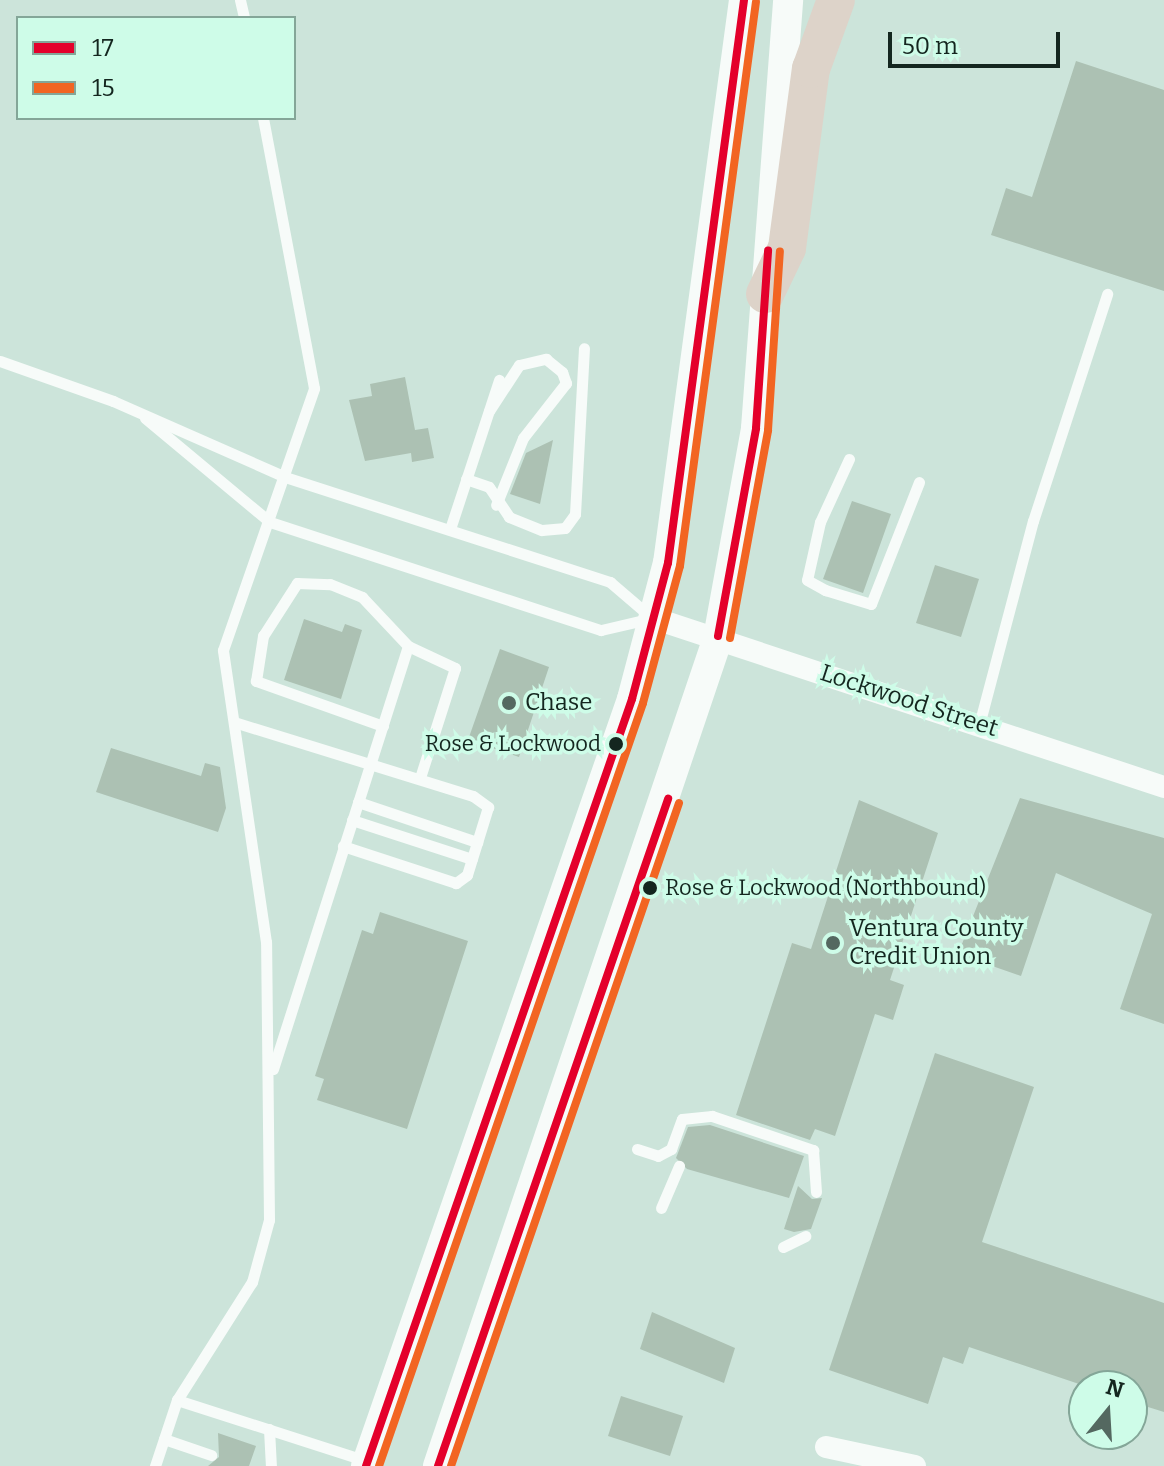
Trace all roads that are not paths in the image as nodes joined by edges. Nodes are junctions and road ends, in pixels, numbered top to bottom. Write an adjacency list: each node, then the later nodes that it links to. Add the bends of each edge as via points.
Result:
1 (744, 0): 19 (main road, via 668,563)
2 (788, 0): 5 (main road)
3 (836, 0): 5 (highway, via 811,69 787,248)
4 (263, 120): 13 (lane, via 314,388)
5 (765, 294): 20 (main road, via 756,428)
6 (1107, 294): 23 (lane, via 1033,521)
7 (584, 348): 16 (lane, via 575,514 565,528 542,530)
8 (0, 361): 11 (lane)
9 (499, 380): 10 (lane)
10 (489, 411): 14 (lane); 16 (lane, via 519,365 546,359 562,372 566,383 523,438)
11 (141, 414): 13 (lane); 17 (lane)
12 (849, 459): 15 (lane, via 820,522 807,580 825,590 871,604)
13 (285, 477): 17 (lane); 18 (lane)
14 (466, 479): 16 (lane, via 489,487); 18 (lane)
15 (919, 482)
16 (496, 505)
17 (270, 522): 19 (lane, via 601,630); 22 (lane, via 223,650)
18 (450, 529): 19 (lane, via 610,582)
19 (653, 618): 20 (street, Lockwood Street); 43 (main road, via 632,699)
20 (718, 638): 23 (street, Lockwood Street); 46 (main road)
21 (408, 646): 24 (lane); 24 (lane, via 362,597 330,584 297,583 278,603 255,661 256,681); 26 (lane, via 455,668)
22 (234, 722): 25 (lane); 33 (lane, via 266,942)
23 (979, 725): 27 (street, Lockwood Street)
24 (383, 726): 25 (lane)
25 (371, 762): 26 (lane); 28 (lane)
26 (420, 778): 30 (lane, via 488,807)
27 (1164, 787)
28 (358, 802): 29 (lane); 30 (lane)
29 (352, 820): 31 (lane); 32 (lane)
30 (477, 842): 32 (lane)
31 (343, 846): 32 (lane, via 456,883); 33 (lane)
32 (472, 859)
33 (269, 1080): 38 (lane, via 265,1248 252,1282)
34 (637, 1149): 36 (lane, via 658,1156 671,1149 682,1119 694,1118 813,1150)
35 (679, 1166): 37 (lane)
36 (816, 1192)
37 (661, 1208)
38 (177, 1400): 39 (lane); 40 (lane)
39 (269, 1429): 43 (lane); 45 (lane)
40 (164, 1439): 42 (lane); 44 (lane)
41 (826, 1447): 47 (street)
42 (211, 1455)
43 (366, 1464)
44 (155, 1466)
45 (271, 1466)
46 (438, 1466)
47 (915, 1466)

